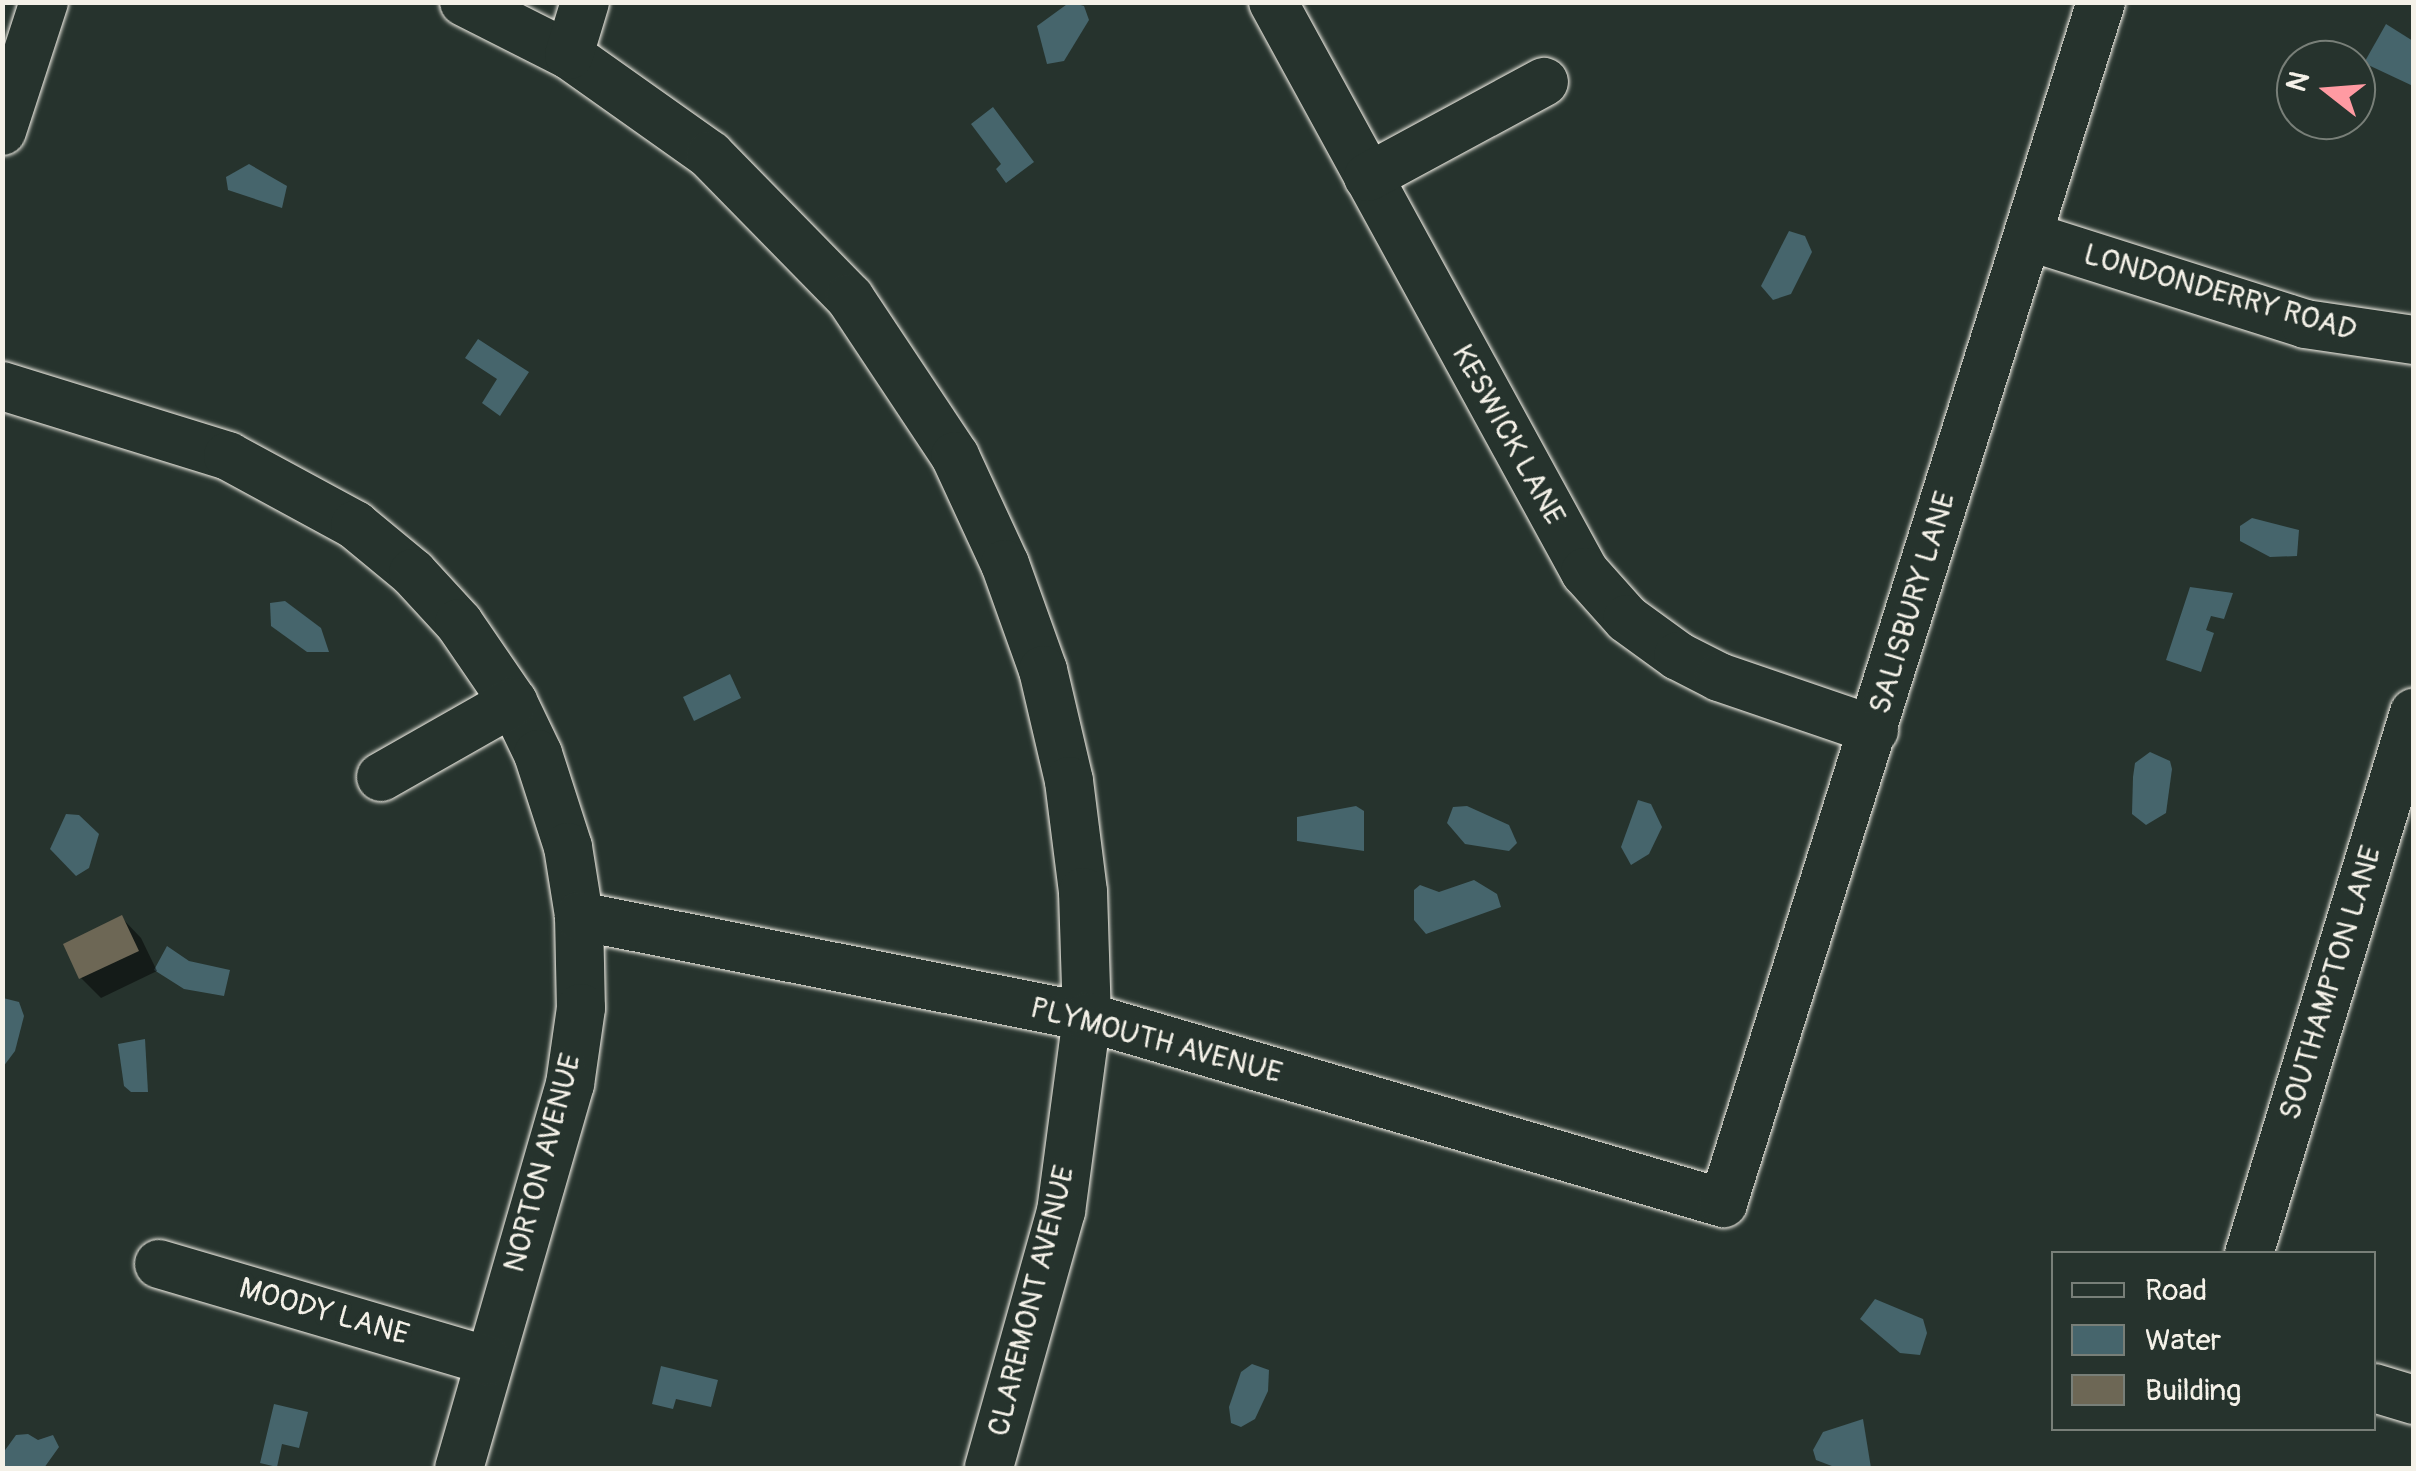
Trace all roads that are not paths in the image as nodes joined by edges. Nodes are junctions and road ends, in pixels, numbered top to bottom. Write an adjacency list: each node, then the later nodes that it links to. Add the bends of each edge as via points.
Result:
1 (44, 2): 8 (street)
2 (464, 2): 6 (street, CLAREMONT AVENUE)
3 (586, 2): 6 (street)
4 (1273, 2): 9 (street, KESWICK LANE)
5 (2101, 2): 10 (street, SALISBURY LANE)
6 (568, 56): 18 (street, CLAREMONT AVENUE, via 710,156 764,204 850,298 955,456 1005,564 1052,707 1083,892)
7 (1544, 82): 9 (street)
8 (2, 131)
9 (1368, 177): 15 (street, KESWICK LANE, via 1544,502 1586,572 1627,619 1719,677)
10 (2028, 236): 11 (street, LONDONDERRY ROAD, via 2305,324); 15 (street, SALISBURY LANE)
11 (2414, 340)
12 (2, 386): 13 (street, NORTON AVENUE, via 228,456 306,494 413,573)
13 (514, 702): 16 (street); 17 (street, NORTON AVENUE, via 568,847)
14 (2414, 713): 20 (street, SOUTHAMPTON LANE)
15 (1874, 730): 19 (street, SALISBURY LANE)
16 (380, 777)
17 (579, 916): 18 (street, PLYMOUTH AVENUE); 22 (street, NORTON AVENUE, via 580,1008 570,1084)
18 (1087, 1017): 19 (street, PLYMOUTH AVENUE); 26 (street, CLAREMONT AVENUE, via 1061,1211)
19 (1723, 1203)
20 (2250, 1251)
21 (159, 1264): 22 (street, MOODY LANE)
22 (488, 1360): 25 (street, NORTON AVENUE)
23 (2376, 1389): 24 (street)
24 (2414, 1400)
25 (459, 1468)
26 (989, 1468)

